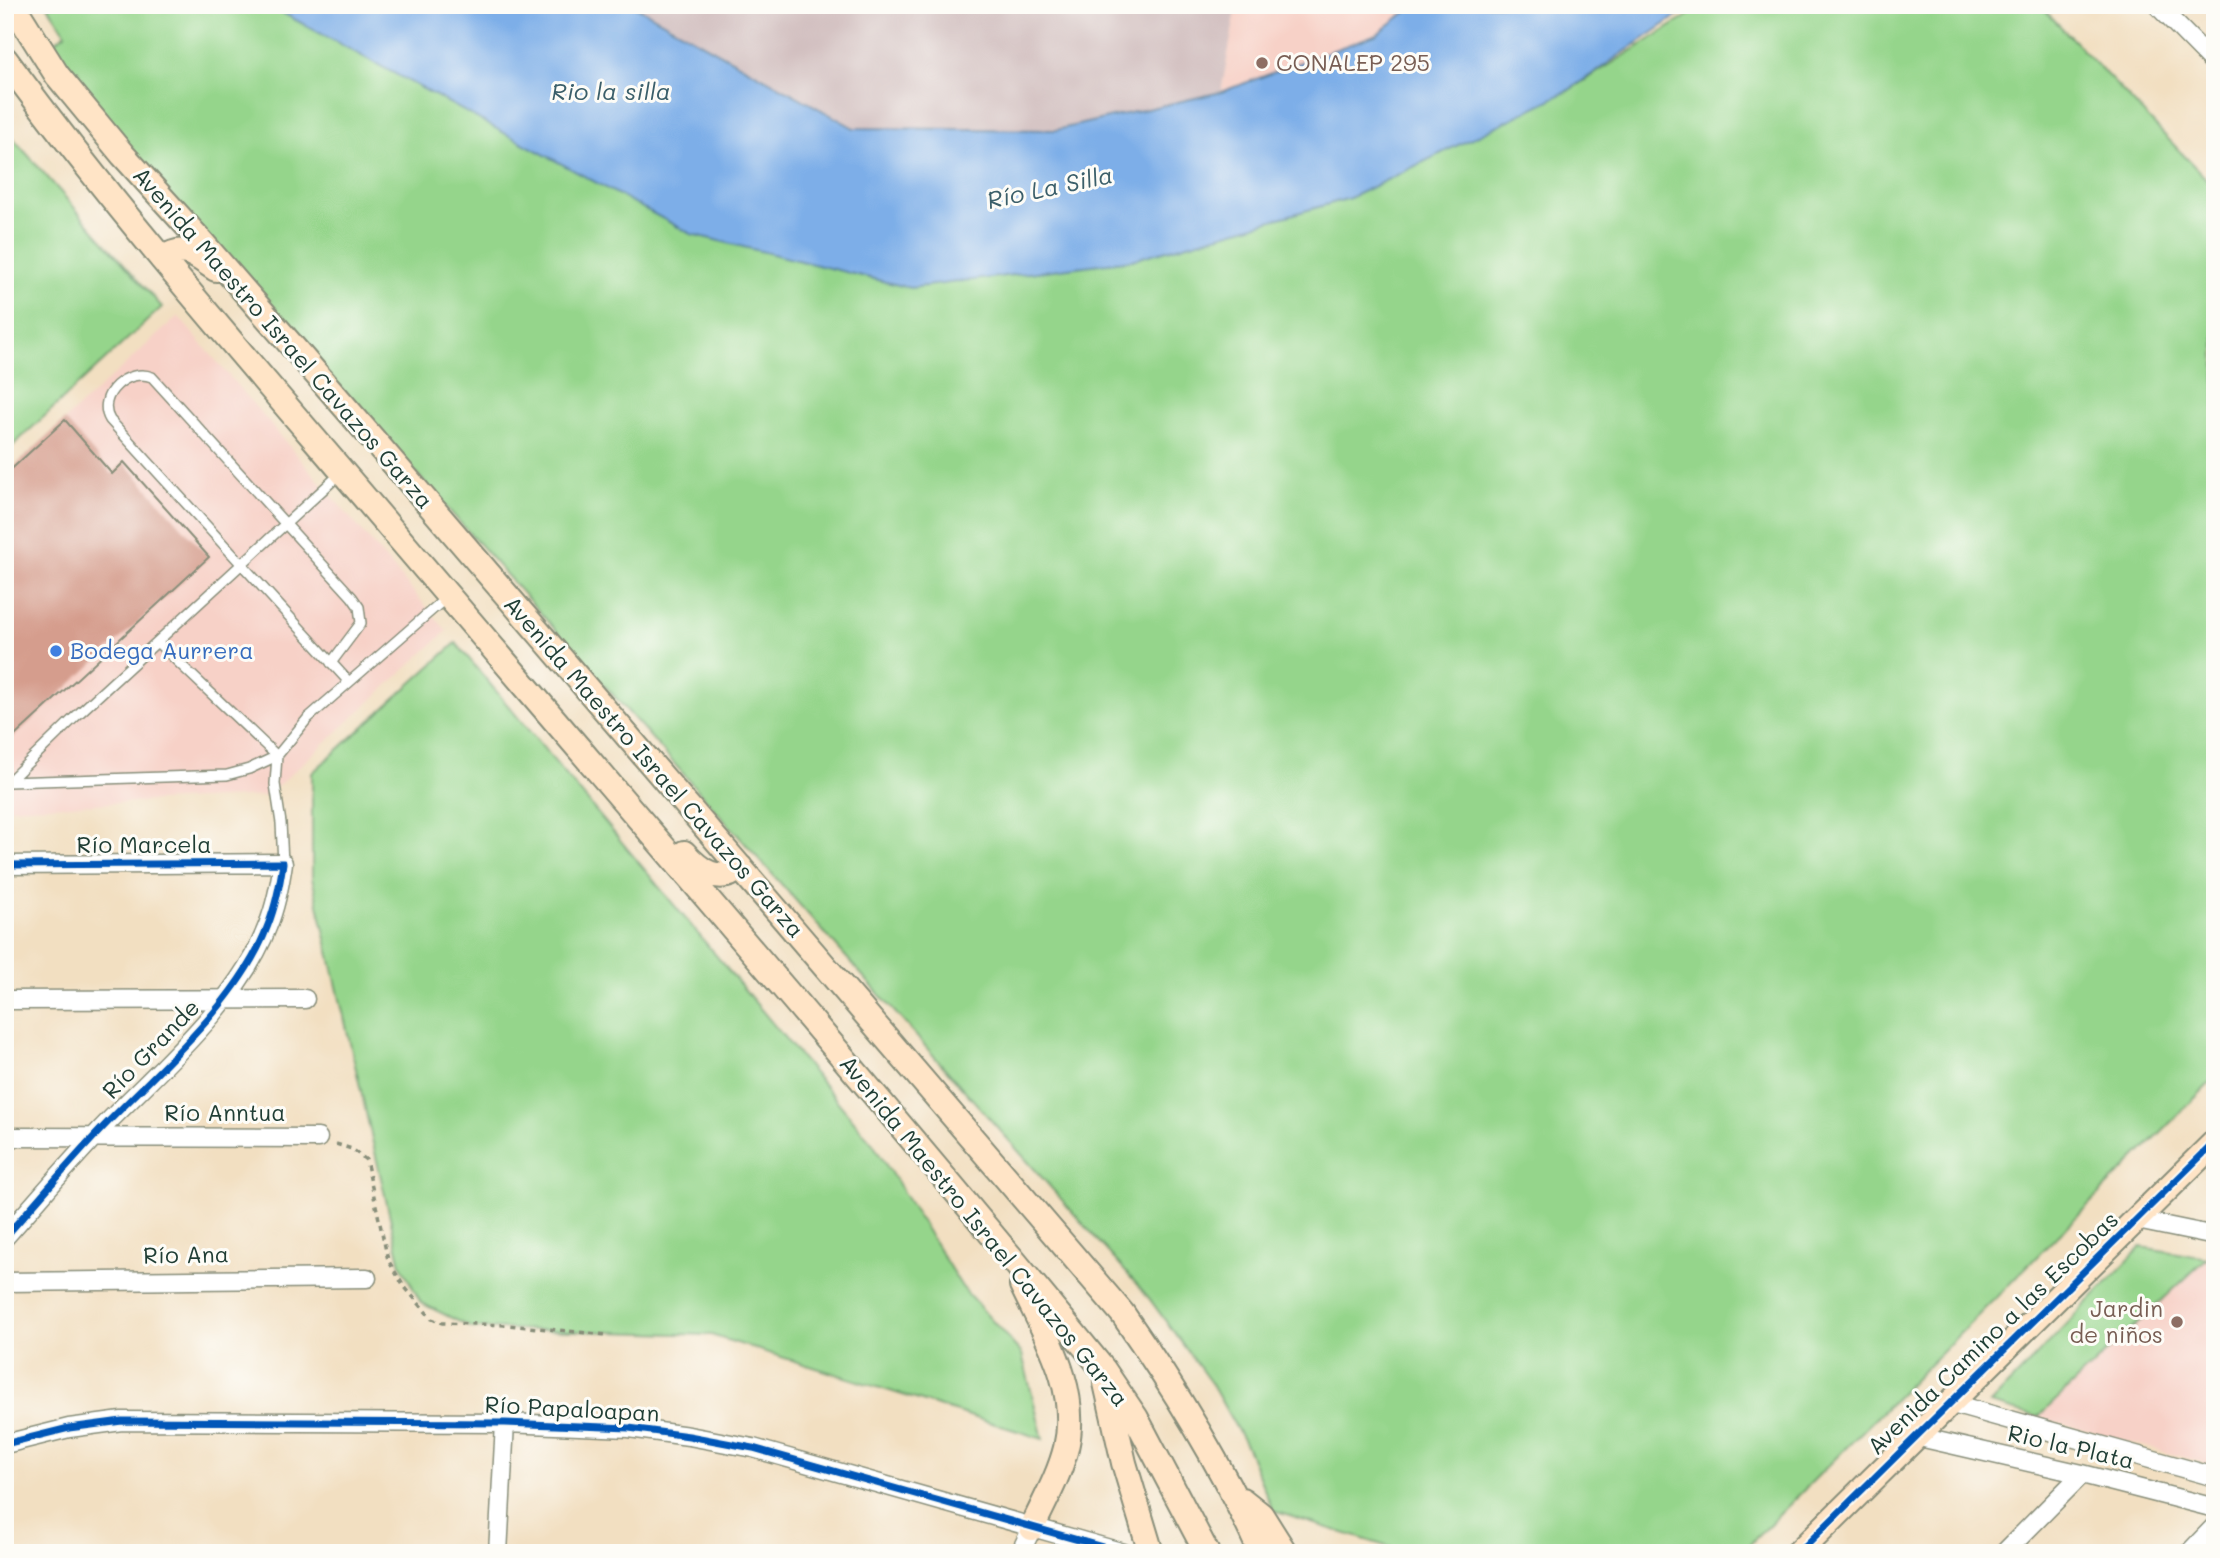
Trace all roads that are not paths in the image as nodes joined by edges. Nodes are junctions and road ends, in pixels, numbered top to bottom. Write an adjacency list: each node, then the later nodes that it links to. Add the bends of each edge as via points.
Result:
1 (2157, 5): 4 (street)
2 (18, 15): 6 (main road, Avenida Maestro Israel Cavazos Garza, via 72,95)
3 (5, 59): 5 (main road, Avenida Maestro Israel Cavazos Garza)
4 (2215, 64)
5 (162, 259): 6 (main road, via 185,251); 7 (main road, Avenida Maestro Israel Cavazos Garza)
6 (232, 277): 19 (main road, Avenida Maestro Israel Cavazos Garza)
7 (342, 472): 8 (lane); 10 (main road, Avenida Maestro Israel Cavazos Garza)
8 (287, 523): 9 (lane); 9 (lane, via 152,377 136,375 111,391 104,407 110,420); 12 (lane, via 359,607 361,623)
9 (242, 564): 11 (lane); 12 (lane)
10 (448, 596): 13 (lane); 16 (main road, Avenida Maestro Israel Cavazos Garza)
11 (157, 642): 14 (lane); 15 (lane)
12 (331, 663): 13 (lane)
13 (349, 682): 14 (lane)
14 (277, 755): 15 (lane, via 227,775); 17 (lane, via 275,784)
15 (7, 782)
16 (646, 828): 19 (main road, via 667,836 705,872 720,877); 30 (main road, Avenida Maestro Israel Cavazos Garza)
17 (283, 863): 18 (street, Río Marcela); 20 (street, Río Grande, via 268,926)
18 (5, 865)
19 (740, 867): 40 (main road, Avenida Maestro Israel Cavazos Garza, via 1122,1313 1174,1389)
20 (227, 997): 21 (street); 22 (street); 23 (street, Río Grande)
21 (305, 999)
22 (5, 1000)
23 (94, 1136): 24 (street, Río Anntua); 25 (street, Río Anntua); 29 (street, Río Grande)
24 (5, 1138)
25 (318, 1138)
26 (2215, 1142): 27 (main road, Avenida Camino a las Escobas)
27 (2137, 1220): 28 (street); 34 (main road, Avenida Camino a las Escobas)
28 (2215, 1236)
29 (5, 1237)
30 (1009, 1255): 33 (main road, Avenida Maestro Israel Cavazos Garza); 43 (main road, via 1055,1353 1069,1411 1066,1448)
31 (367, 1278): 32 (street, Río Ana)
32 (5, 1282)
33 (1103, 1369): 47 (main road); 48 (main road, Avenida Maestro Israel Cavazos Garza, via 1136,1418)
34 (1948, 1403): 36 (main road, Avenida Camino a las Escobas); 39 (street, Rio la Plata)
35 (505, 1423): 37 (street, Río Papaloapan, via 122,1421); 43 (street, Río Papaloapan, via 629,1428 753,1448); 44 (street)
36 (1915, 1436): 38 (street, Rio la Plata); 51 (main road, Avenida Camino a las Escobas)
37 (5, 1444)
38 (2082, 1474): 41 (street, Rio la Plata); 52 (street)
39 (2215, 1477)
40 (1232, 1492): 49 (main road, Avenida Maestro Israel Cavazos Garza); 50 (main road, via 1261,1516)
41 (2215, 1508)
42 (2215, 1526): 53 (street)
43 (1032, 1528): 45 (street); 46 (street, Río Papaloapan)
44 (498, 1553)
45 (1020, 1553)
46 (1124, 1553)
47 (1151, 1553)
48 (1207, 1553)
49 (1261, 1553)
50 (1285, 1553)
51 (1798, 1553)
52 (2004, 1553)
53 (2189, 1553)

